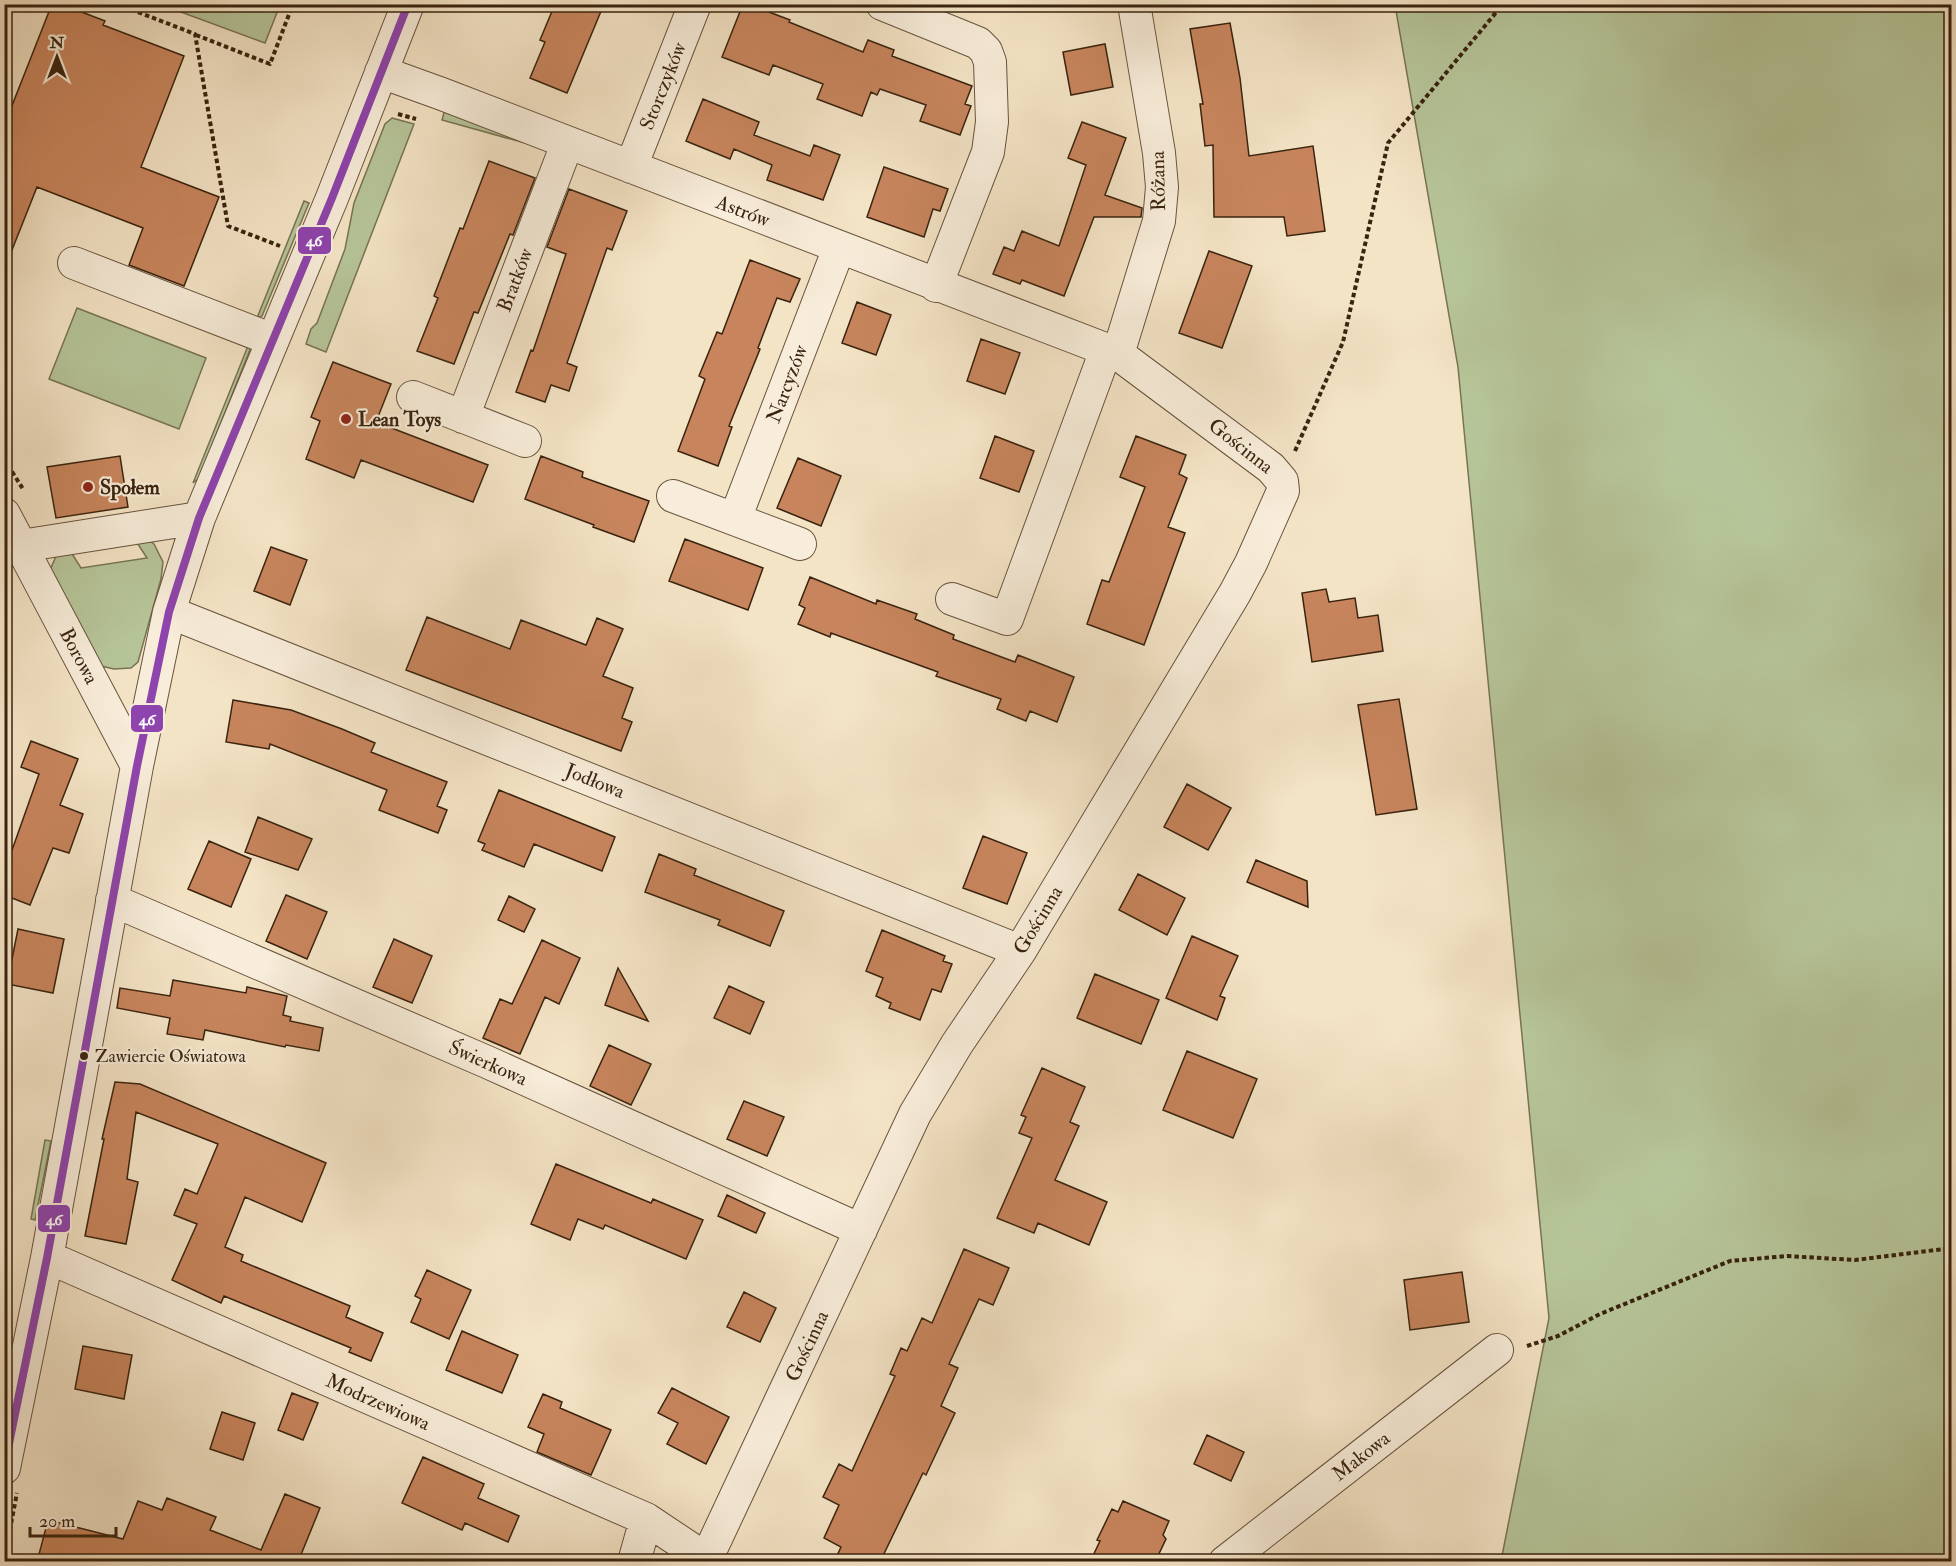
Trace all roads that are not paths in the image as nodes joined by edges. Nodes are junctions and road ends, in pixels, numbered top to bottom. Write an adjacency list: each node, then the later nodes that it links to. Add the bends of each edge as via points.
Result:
1 (408, 4): 5 (street)
2 (695, 4): 7 (street, Storczyków)
3 (882, 4): 10 (street, via 978,44 990,62 992,122 988,152)
4 (1134, 4): 12 (street, Różana, via 1162,187 1159,221)
5 (381, 72): 6 (street, Astrów); 11 (street)
6 (567, 144): 7 (street, Astrów); 14 (street, Bratków)
7 (631, 167): 8 (street, Astrów)
8 (839, 248): 10 (street, Astrów); 19 (street, Narcyzów)
9 (74, 263): 11 (street)
10 (936, 286): 12 (street, Astrów)
11 (273, 340): 18 (street)
12 (1112, 352): 22 (street, Różana, via 1007,620); 26 (street, Gościnna, via 1271,468 1282,482 1283,491 1235,593)
13 (413, 397): 14 (street)
14 (463, 417): 15 (street)
15 (525, 441)
16 (673, 496): 19 (street)
17 (4, 514): 21 (street, Borowa)
18 (199, 518): 21 (street); 23 (street)
19 (735, 519): 20 (street)
20 (800, 544)
21 (21, 546): 24 (street, Borowa)
22 (952, 599)
23 (169, 612): 24 (street); 26 (street, Jodłowa)
24 (137, 766): 25 (street)
25 (112, 900): 27 (street, Świerkowa); 28 (street)
26 (1020, 951): 27 (street, Gościnna, via 915,1114)
27 (861, 1230): 34 (street, Gościnna)
28 (46, 1258): 30 (street); 31 (street, Modrzewiowa)
29 (1497, 1350): 35 (street, Makowa)
30 (4, 1468)
31 (646, 1519): 32 (street); 33 (street, Modrzewiowa, via 691,1550)
32 (634, 1562)
33 (700, 1562)
34 (705, 1562)
35 (1225, 1562)

